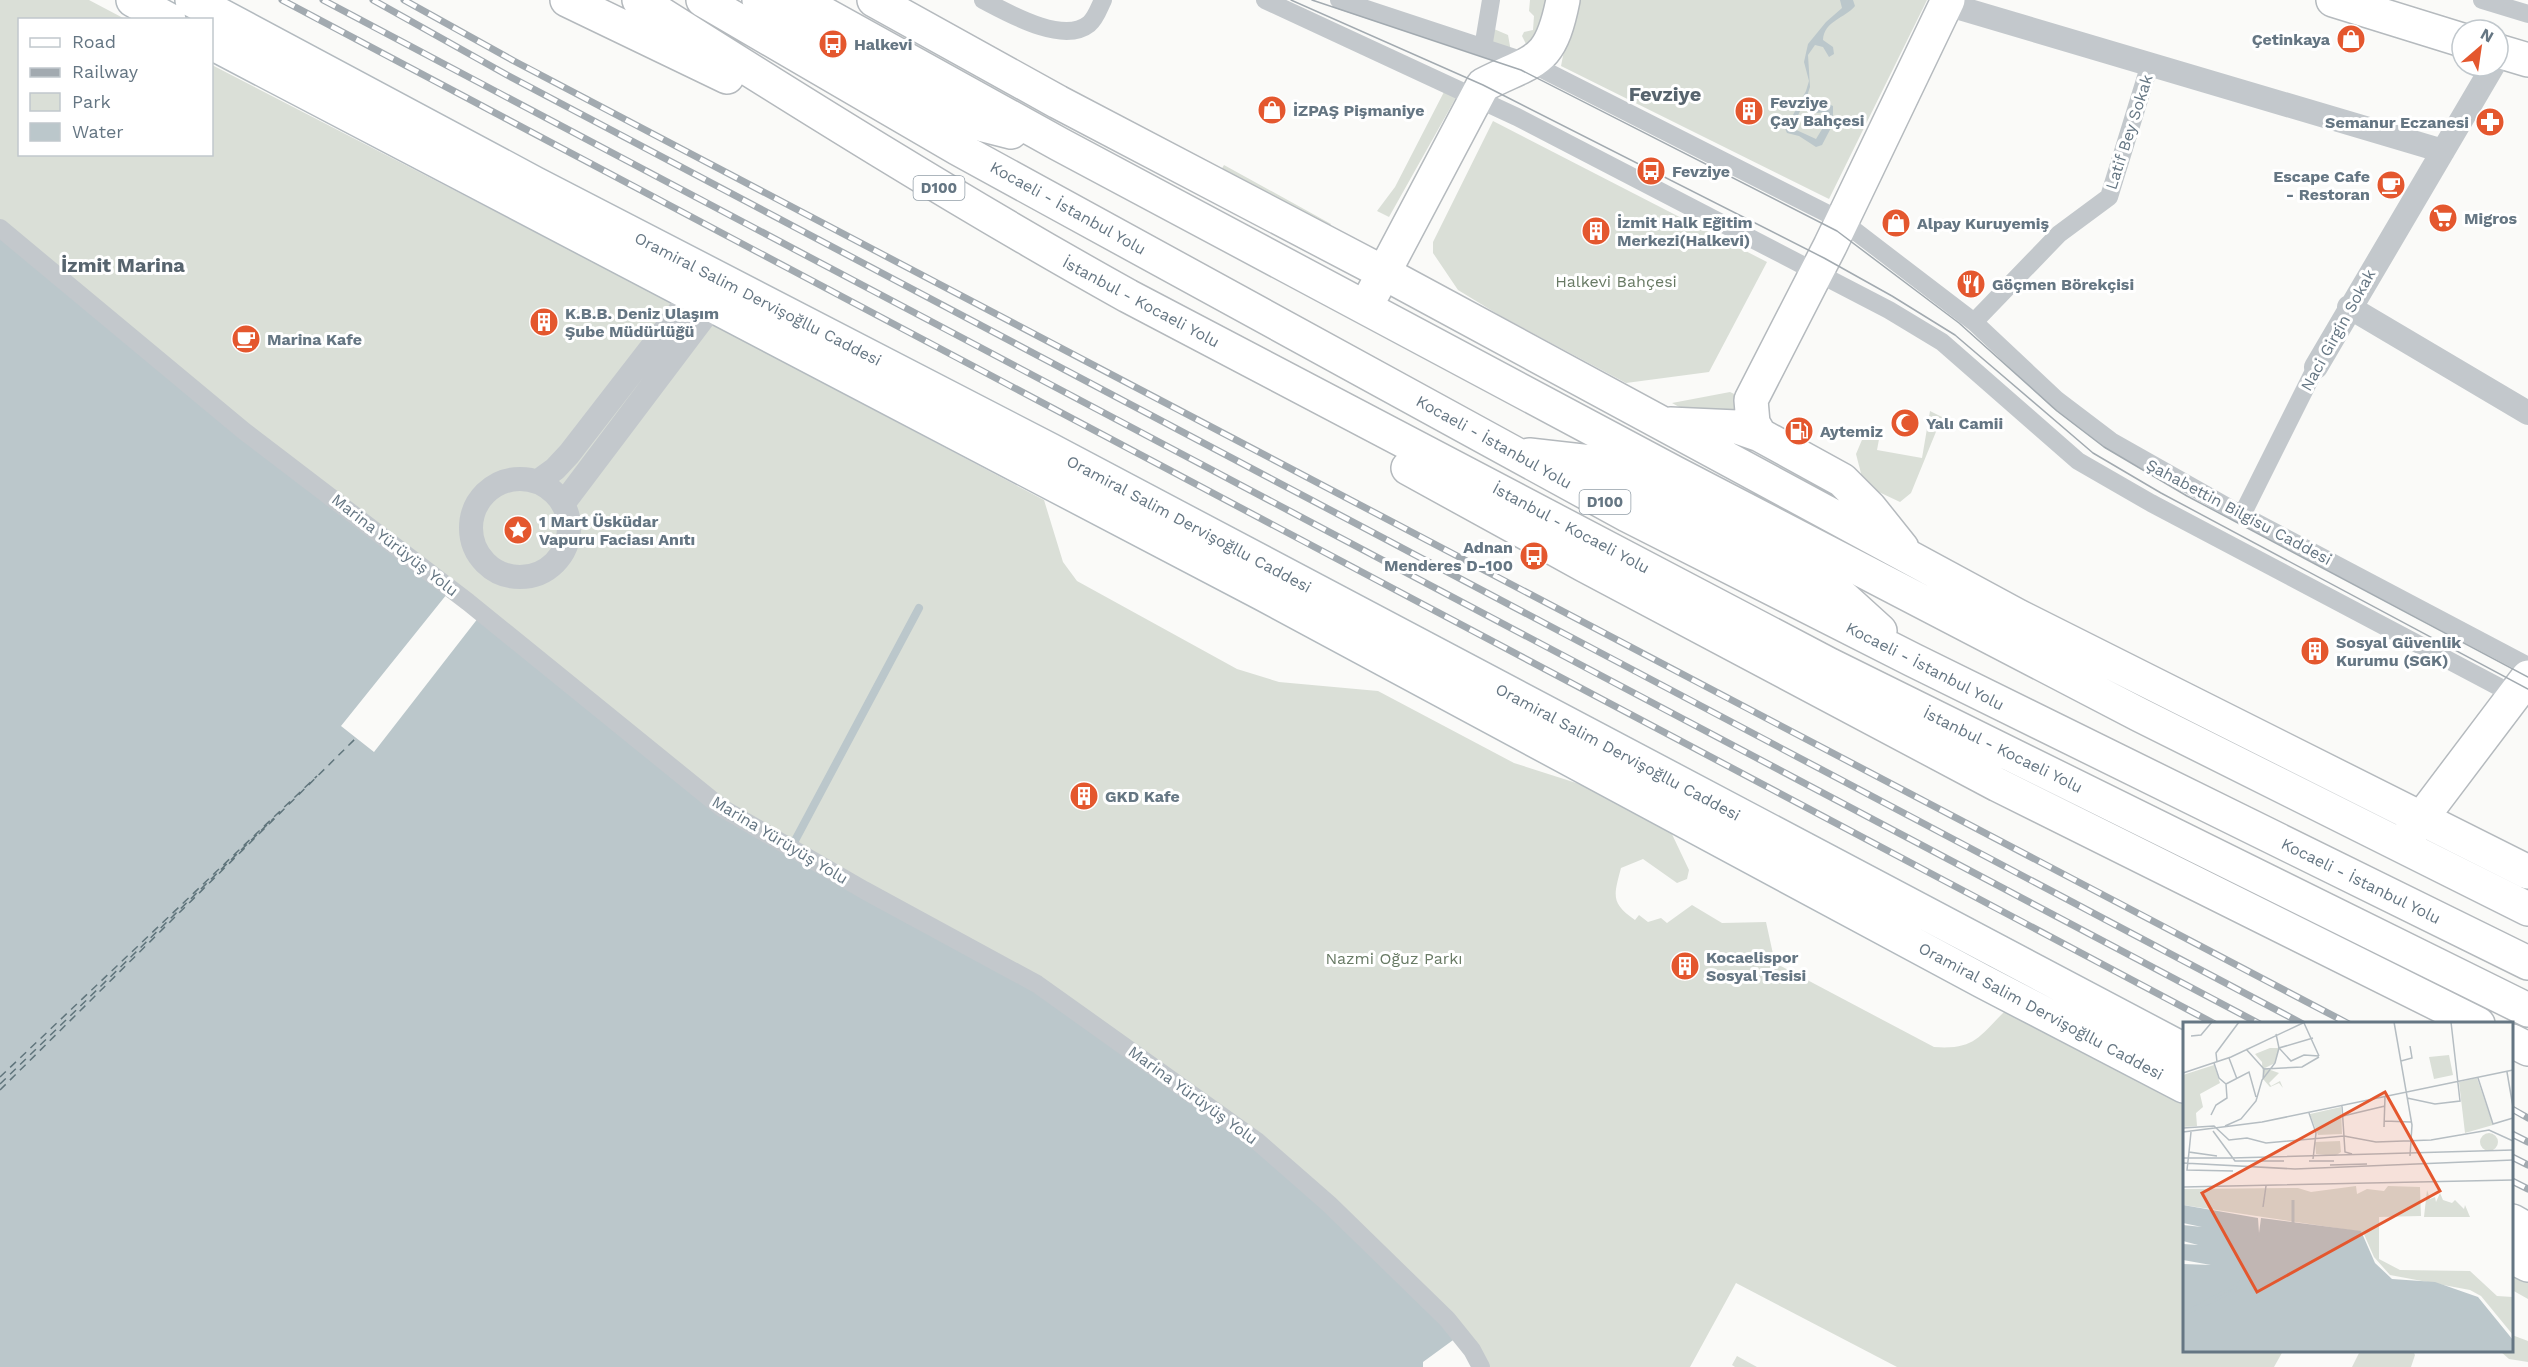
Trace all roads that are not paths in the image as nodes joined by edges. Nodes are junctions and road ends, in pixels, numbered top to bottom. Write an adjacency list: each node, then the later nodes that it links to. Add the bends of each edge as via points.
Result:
1 (133, 0): 19 (main road)
2 (192, 0): 34 (main road, Oramiral Salim Dervişoğllu Caddesi, via 534,183)
3 (567, 0): 27 (main road)
4 (639, 0): 27 (main road, İstanbul - Kocaeli Yolu / D100)
5 (703, 0): 52 (main road, Kocaeli - İstanbul Yolu / D100, via 957,148 1627,515)
6 (759, 0): 28 (main road, via 956,118)
7 (799, 0): 28 (main road)
8 (874, 0): 33 (main road)
9 (983, 0): 10 (street, via 1026,22 1072,30 1091,22)
10 (1103, 0)
11 (1265, 0): 26 (street)
12 (1340, 0): 22 (street)
13 (1491, 0): 22 (street)
14 (1563, 0): 23 (main road, via 1553,39)
15 (2333, 0): 20 (main road)
16 (2482, 0): 18 (street)
17 (1947, 2): 24 (street); 30 (main road)
18 (2528, 14)
19 (165, 18)
20 (2450, 36)
21 (213, 44): 34 (main road, Oramiral Salim Dervişoğllu Caddesi)
22 (1484, 48): 23 (street)
23 (1530, 63): 26 (main road, via 1483,85); 30 (street)
24 (2150, 64): 29 (street); 37 (street, Latif Bey Sokak, via 2109,197 2059,234)
25 (2491, 78): 29 (street, Naci Girgin Sokak)
26 (1477, 97): 32 (street); 33 (main road)
27 (862, 142): 38 (main road, İstanbul - Kocaeli Yolu / D100, via 1029,241)
28 (1059, 144): 35 (main road)
29 (2443, 152): 36 (street, Naci Girgin Sokak)
30 (1842, 220): 32 (main road); 37 (street, Şahabettin Bilgisu Caddesi)
31 (0, 228): 63 (street, Marina Yürüyüş Yolu, via 244,431 468,602 722,808 1037,984 1257,1141 1329,1204 1447,1319)
32 (1817, 271): 42 (main road, via 1752,400 1753,423); 48 (street, via 1942,342 2078,461 2151,503)
33 (1384, 273): 35 (main road); 41 (main road)
34 (707, 291): 43 (street, via 569,454); 44 (street); 56 (main road, Oramiral Salim Dervişoğllu Caddesi, via 1050,450); 58 (main road, Oramiral Salim Dervişoğllu Caddesi, via 841,375 1263,594)
35 (1366, 307): 49 (main road, via 1706,490 2129,709)
36 (2349, 307): 39 (street, Naci Girgin Sokak); 40 (street)
37 (1974, 322): 45 (street, Şahabettin Bilgisu Caddesi, via 2086,424)
38 (1249, 359): 53 (main road, İstanbul - Kocaeli Yolu / D100, via 1830,664); 54 (main road, via 1334,427 1584,565 1998,785)
39 (2316, 367): 45 (street, Naci Girgin Sokak)
40 (2528, 413)
41 (1660, 424): 42 (main road, via 1737,427); 46 (main road)
42 (1760, 435): 46 (main road, via 1842,480)
43 (537, 482): 44 (street); 44 (street, via 522,479 492,487 473,510 472,541 488,567 518,578 547,570 558,560 569,533)
44 (563, 504)
45 (2242, 515): 47 (street, Şahabettin Bilgisu Caddesi)
46 (1910, 558): 49 (main road)
47 (2528, 666)
48 (2524, 692): 49 (main road)
49 (2411, 832): 50 (main road); 51 (main road)
50 (2528, 872)
51 (2528, 909)
52 (2528, 963)
53 (2528, 1010)
54 (2476, 1022)
55 (2513, 1042): 57 (main road)
56 (2183, 1049)
57 (2528, 1049)
58 (2183, 1085)
59 (2513, 1222): 60 (main road)
60 (2528, 1230)
61 (2513, 1258): 62 (main road)
62 (2528, 1265)
63 (1481, 1367)

